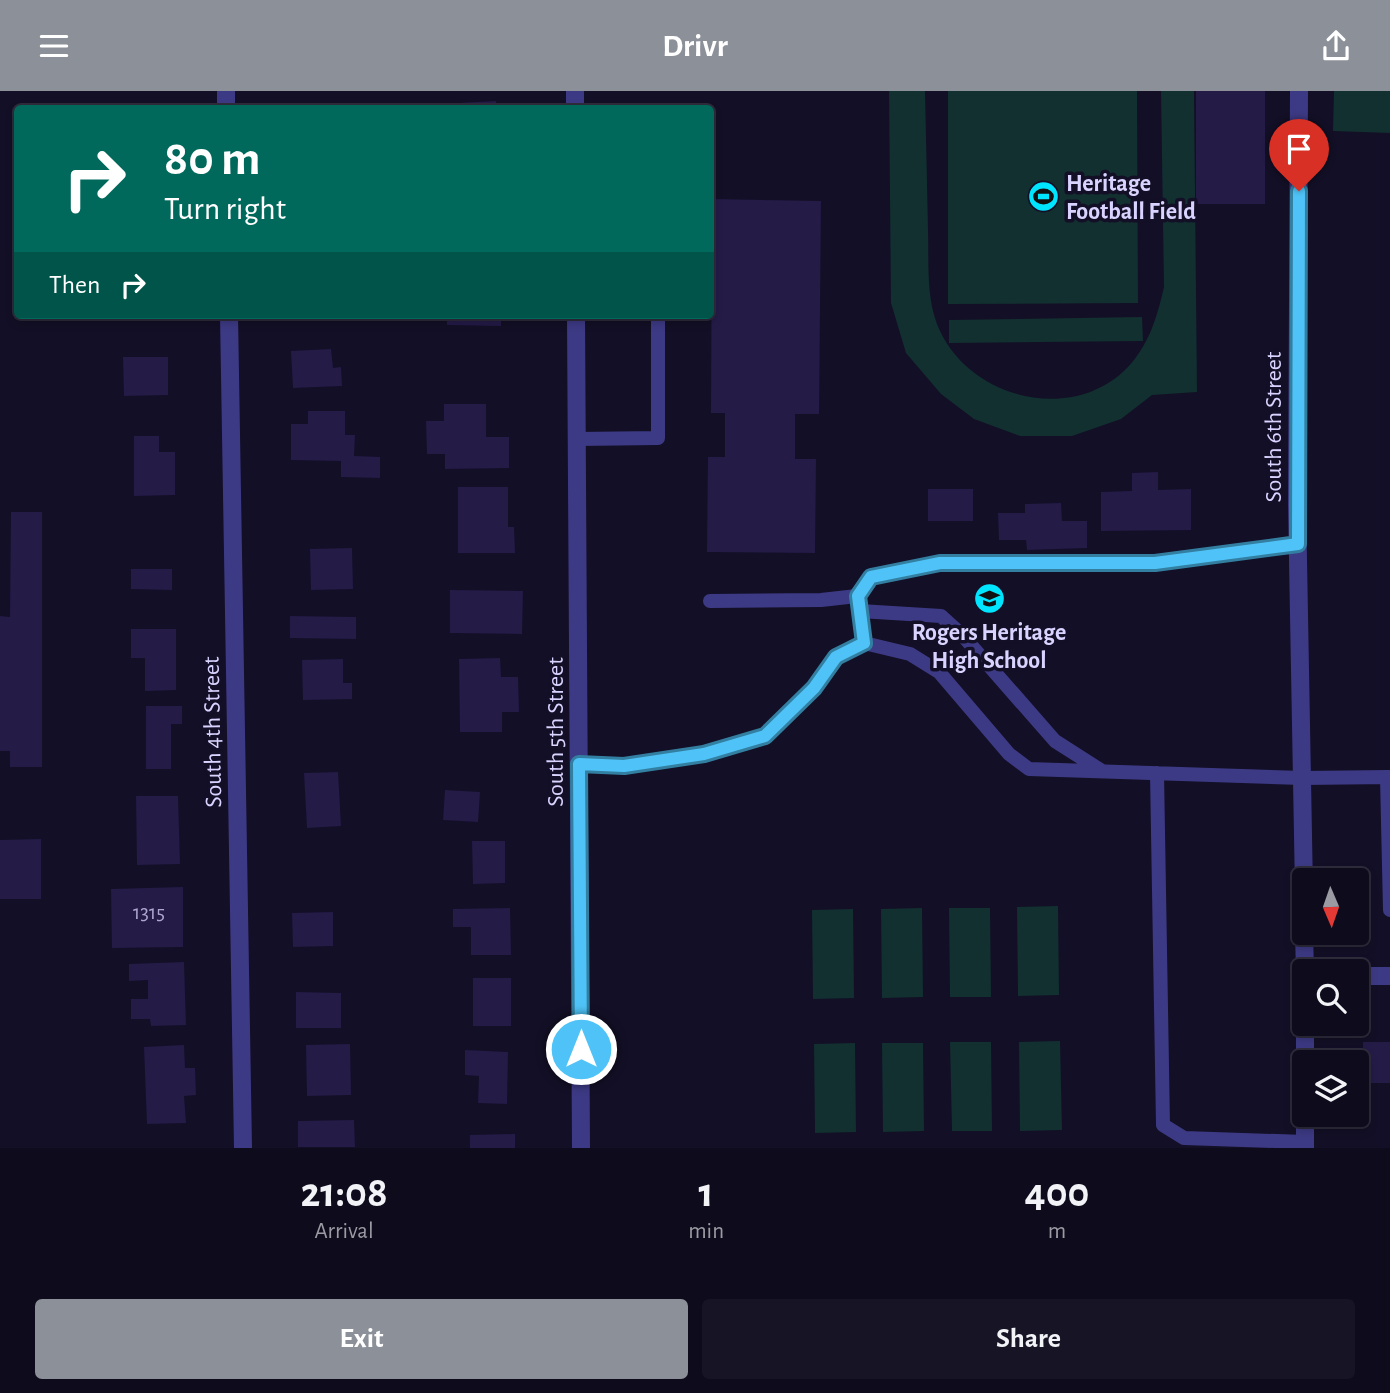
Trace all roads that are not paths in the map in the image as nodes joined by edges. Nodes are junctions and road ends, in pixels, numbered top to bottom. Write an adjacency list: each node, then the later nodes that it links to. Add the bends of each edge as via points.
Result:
1 (1299, 91): 6 (street, South 6th Street)
2 (229, 319): 22 (street, South 4th Street)
3 (576, 319): 5 (street, South 5th Street)
4 (658, 319): 5 (lane, via 659,438)
5 (577, 439): 11 (street, South 5th Street)
6 (1298, 544): 7 (lane, via 1155,563 940,563 871,577); 15 (street, South 6th Street)
7 (858, 596): 8 (lane); 9 (lane)
8 (710, 601)
9 (860, 611): 10 (lane); 12 (lane, via 941,616 1055,741)
10 (864, 643): 11 (lane, via 836,657 814,688 765,736 704,754 624,766); 12 (lane, via 910,655 939,672 1009,754 1030,769)
11 (579, 764): 23 (street, South 5th Street)
12 (1104, 772): 13 (lane)
13 (1157, 773): 15 (lane); 21 (lane, via 1163,1125 1184,1137)
14 (1388, 777): 15 (lane); 17 (lane)
15 (1302, 778): 16 (street, South 6th Street)
16 (1304, 868)
17 (1390, 910)
18 (1369, 976): 19 (street)
19 (1390, 976)
20 (1305, 1127): 21 (street)
21 (1305, 1145)
22 (243, 1148)
23 (581, 1148)

